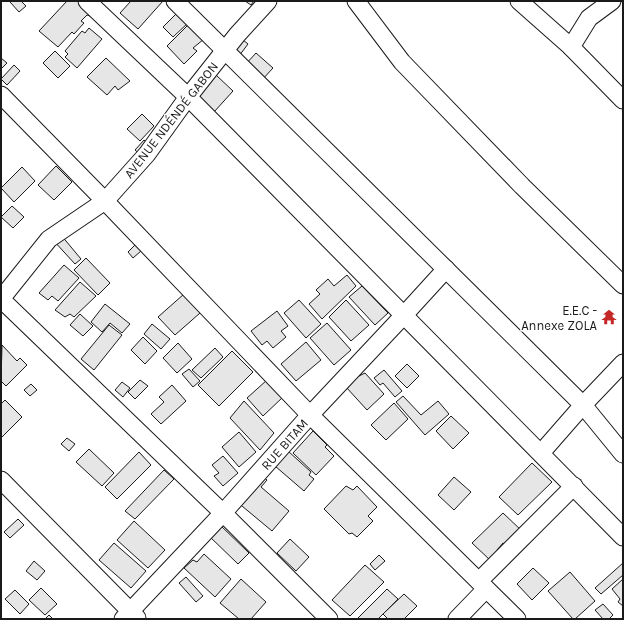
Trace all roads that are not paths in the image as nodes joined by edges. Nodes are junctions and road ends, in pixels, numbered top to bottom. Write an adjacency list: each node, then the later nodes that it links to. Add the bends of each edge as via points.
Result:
1 (87, 1): 10 (street)
2 (175, 1): 8 (street)
3 (268, 1): 8 (street, AVENUE NDÉNDÉ GABON)
4 (356, 1): 14 (street, via 402,62 522,186)
5 (519, 1): 7 (street)
6 (612, 1): 7 (street, via 589,18)
7 (571, 47): 11 (street)
8 (225, 50): 10 (street, AVENUE NDÉNDÉ GABON); 13 (street)
9 (1, 95): 12 (street)
10 (188, 97): 12 (street, AVENUE NDÉNDÉ GABON, via 147,154); 16 (street)
11 (623, 100)
12 (105, 201): 15 (street, AVENUE NDÉNDÉ GABON, via 49,239); 19 (street)
13 (446, 269): 16 (street, RUE BITAM); 18 (street)
14 (623, 285)
15 (1, 299): 24 (street)
16 (404, 315): 19 (street, RUE BITAM); 20 (street)
17 (623, 363): 18 (street)
18 (583, 405): 20 (street); 21 (street)
19 (310, 414): 24 (street, RUE BITAM); 26 (street)
20 (540, 453): 23 (street)
21 (623, 454)
22 (1, 480): 27 (street)
23 (574, 486): 25 (street); 26 (street)
24 (222, 512): 27 (street, RUE BITAM); 28 (street)
25 (623, 536)
26 (483, 585): 29 (street); 30 (street)
27 (130, 616)
28 (329, 619)
29 (458, 619)
30 (517, 619)

